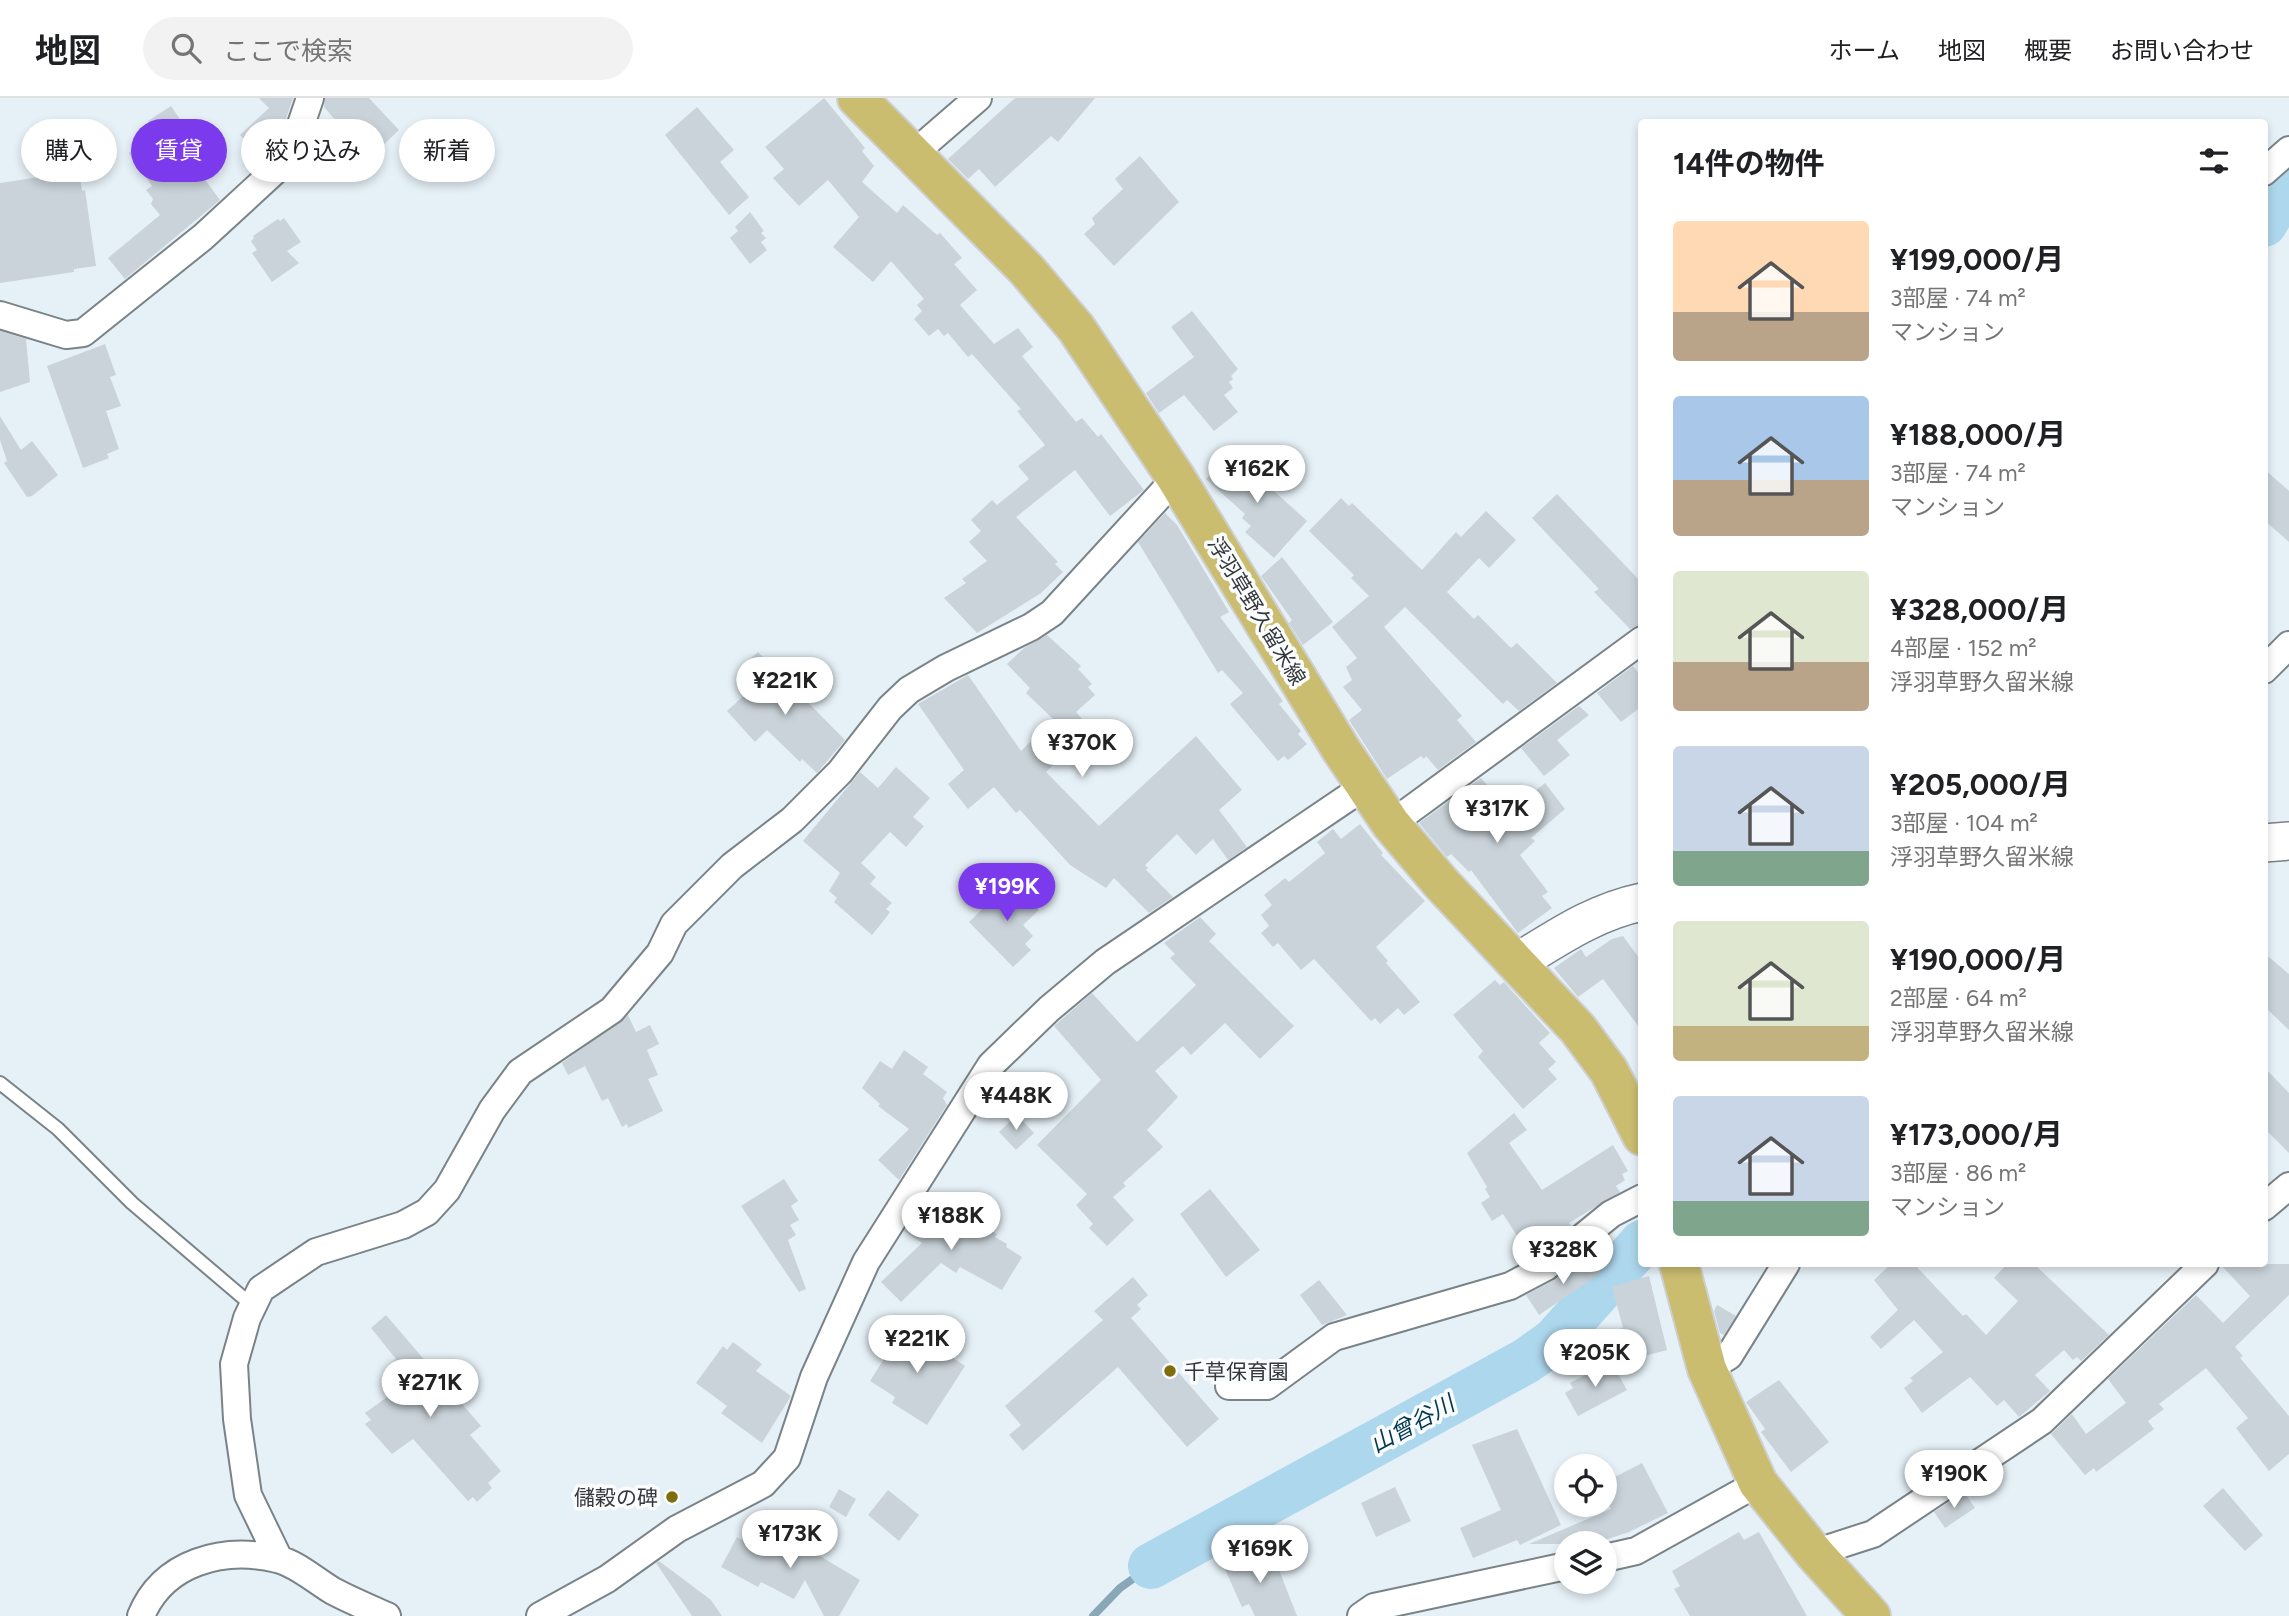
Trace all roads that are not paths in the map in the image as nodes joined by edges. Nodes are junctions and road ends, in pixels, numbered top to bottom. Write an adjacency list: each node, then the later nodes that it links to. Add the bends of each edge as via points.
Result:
1 (310, 98): 7 (street, via 290,158 203,237 83,333 66,335)
2 (857, 98): 5 (main road, 浮羽草野久留米線)
3 (978, 98): 5 (street)
4 (2289, 150): 6 (street)
5 (912, 155): 8 (main road, 浮羽草野久留米線, via 1026,269 1076,328)
6 (2268, 168)
7 (0, 315)
8 (1176, 478): 12 (main road, 浮羽草野久留米線); 26 (street, via 1052,613 946,668 909,690 890,708 840,772 792,820 732,866 674,924 660,953 612,1010 520,1072 492,1110 447,1190 427,1212 403,1225 316,1252 261,1289)
9 (1638, 643): 13 (street)
10 (2289, 645): 11 (street)
11 (2268, 666)
12 (1365, 786): 13 (main road, 浮羽草野久留米線); 36 (street, via 1105,962 991,1065 866,1262 814,1377 787,1458 763,1484 677,1529 607,1579)
13 (1391, 824): 17 (main road, 浮羽草野久留米線)
14 (2289, 841): 15 (street)
15 (2268, 843)
16 (1638, 902): 17 (street, via 1583,921)
17 (1516, 963): 19 (main road, 浮羽草野久留米線, via 1578,1029 1609,1071)
18 (0, 1083): 26 (lane, via 58,1129 132,1203)
19 (1638, 1128)
20 (2289, 1186): 22 (street)
21 (1638, 1200): 28 (street, via 1611,1214 1546,1267 1510,1286 1334,1337 1267,1386)
22 (2268, 1204)
23 (1680, 1267): 27 (main road)
24 (1784, 1267): 27 (street, via 1729,1356)
25 (2202, 1267): 30 (street, via 2042,1421 1873,1534)
26 (255, 1307): 32 (street, via 247,1318 234,1364 237,1419 248,1495)
27 (1707, 1368): 29 (main road)
28 (1229, 1386)
29 (1758, 1483): 30 (main road); 31 (street, via 1636,1551)
30 (1814, 1553): 38 (main road)
31 (1617, 1555)
32 (279, 1559): 34 (street, via 224,1553 192,1563 148,1598); 35 (street)
33 (1554, 1569): 37 (street, via 1374,1607)
34 (141, 1616)
35 (387, 1616)
36 (540, 1616)
37 (1361, 1616)
38 (1871, 1616)

